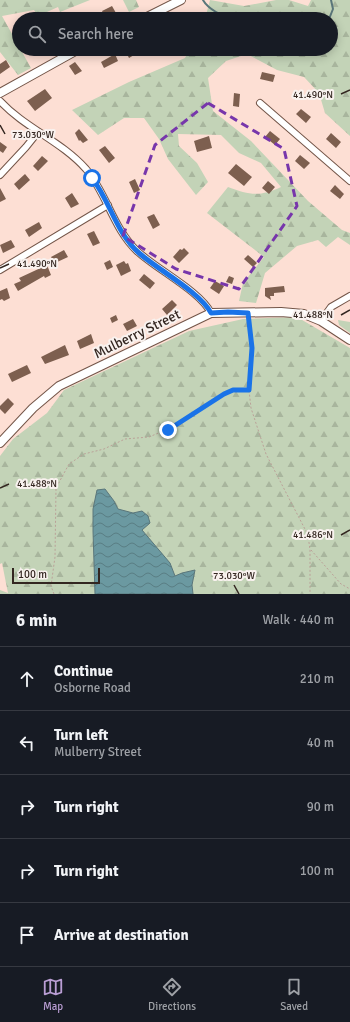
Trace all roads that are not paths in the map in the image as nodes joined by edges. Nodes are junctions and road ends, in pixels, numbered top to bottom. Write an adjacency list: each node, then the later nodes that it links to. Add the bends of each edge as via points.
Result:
1 (181, 0): 2 (street)
2 (157, 12)
3 (66, 56): 4 (street)
4 (0, 93)
5 (0, 101): 7 (street)
6 (260, 103): 9 (street)
7 (38, 132): 8 (street); 10 (street, via 69,153 80,164 98,185)
8 (0, 175)
9 (350, 181)
10 (108, 205): 11 (street); 13 (street, via 132,246 207,306)
11 (0, 270)
12 (350, 296): 14 (street, via 331,307)
13 (211, 313): 14 (street, Mulberry Street, via 294,312); 16 (street, Mulberry Street, via 60,386 33,408)
14 (321, 321): 15 (street, Mulberry Street)
15 (350, 340)
16 (0, 443)

